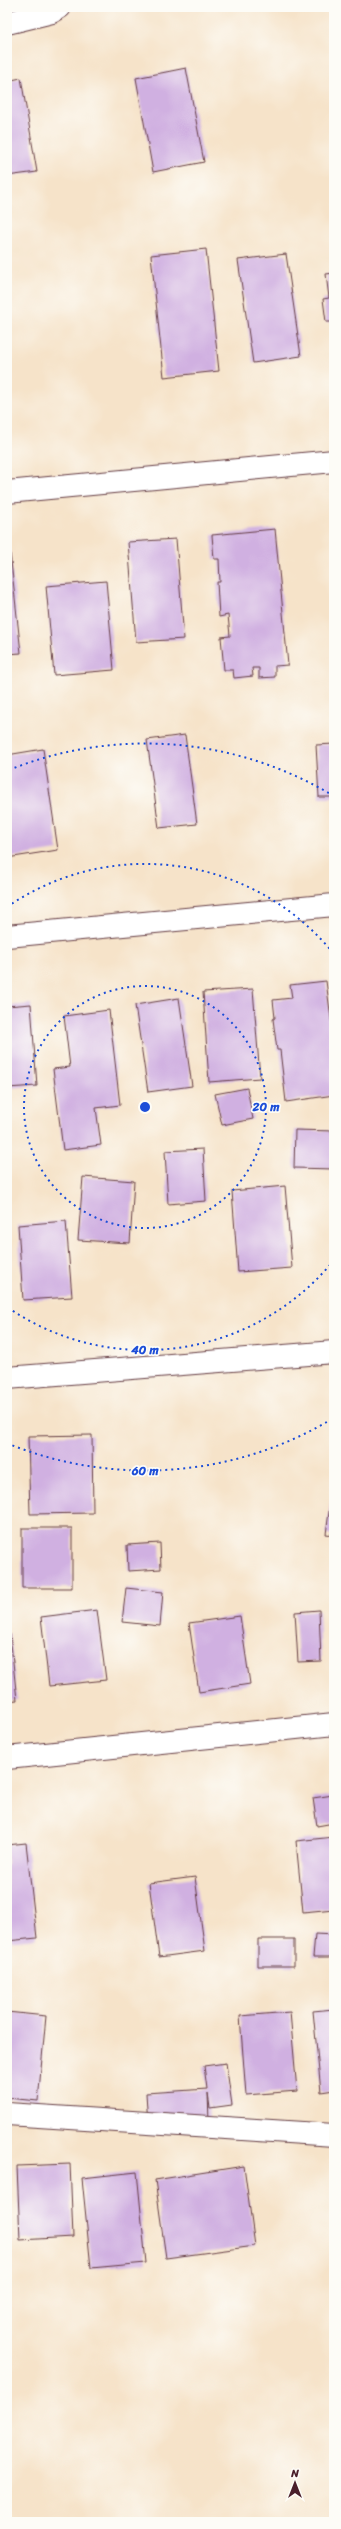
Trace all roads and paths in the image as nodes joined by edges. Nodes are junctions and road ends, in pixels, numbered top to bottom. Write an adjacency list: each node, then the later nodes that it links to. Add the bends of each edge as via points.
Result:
1 (60, 7): 2 (street, via 52,12)
2 (7, 23)
3 (334, 461): 4 (street)
4 (7, 492)
5 (334, 905): 6 (street)
6 (7, 936)
7 (334, 1352): 8 (street)
8 (7, 1378)
9 (334, 1724): 10 (street)
10 (7, 1758)
11 (7, 2114): 12 (street)
12 (334, 2135)

